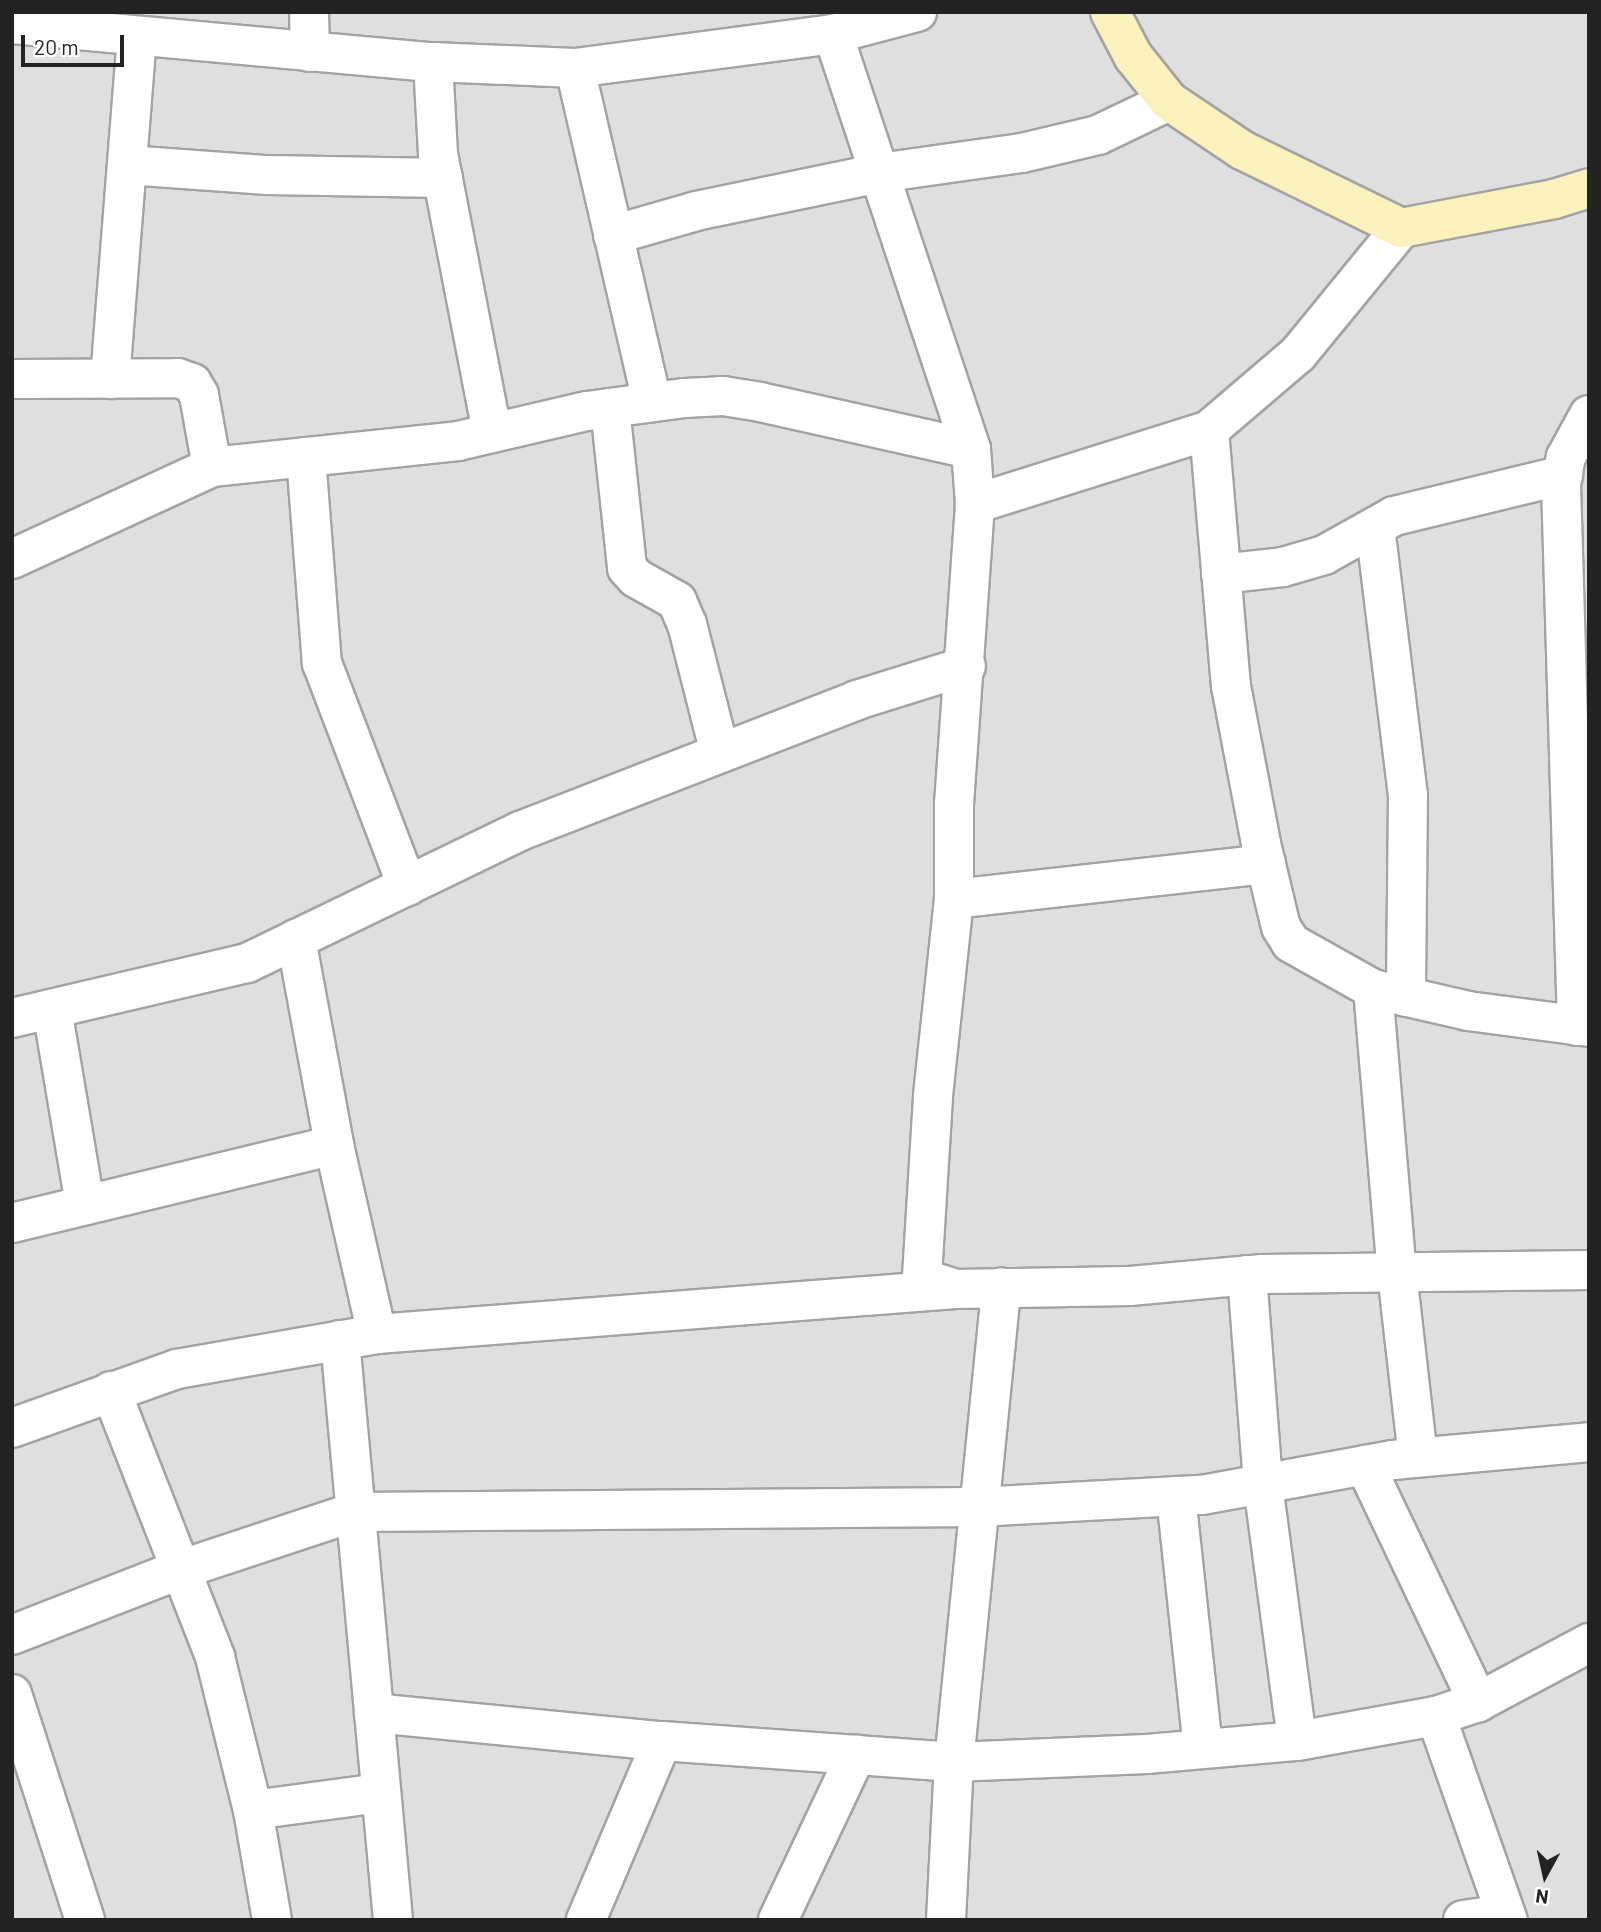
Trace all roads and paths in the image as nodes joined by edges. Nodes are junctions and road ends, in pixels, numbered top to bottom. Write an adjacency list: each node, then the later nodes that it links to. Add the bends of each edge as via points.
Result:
1 (309, 12): 7 (street)
2 (917, 12): 5 (street)
3 (1110, 12): 10 (street, via 1133,56)
4 (12, 24): 6 (street)
5 (833, 34): 9 (street); 12 (street)
6 (137, 38): 7 (street); 11 (street)
7 (310, 52): 8 (street)
8 (433, 62): 9 (street); 13 (street)
9 (575, 68): 16 (street)
10 (1169, 101): 12 (street, via 1098,135 1022,153); 15 (street, via 1242,150)
11 (127, 165): 13 (street, via 268,175); 18 (street)
12 (879, 173): 16 (street, via 696,211); 24 (street)
13 (443, 178): 23 (street)
14 (1589, 188): 15 (street)
15 (1401, 228): 22 (street, via 1298,354)
16 (613, 235): 19 (street)
17 (12, 379): 18 (street)
18 (110, 379): 26 (street, via 191,383 200,395)
19 (652, 402): 20 (street); 24 (street, via 723,396)
20 (610, 408): 23 (street); 33 (street, via 627,568 677,601)
21 (1589, 415): 27 (street, via 1578,430)
22 (1209, 430): 28 (street); 31 (street)
23 (492, 433): 25 (street, via 458,441)
24 (971, 449): 28 (street)
25 (306, 457): 26 (street); 35 (street, via 322,663)
26 (212, 467): 30 (street)
27 (1563, 475): 29 (street, via 1394,516); 41 (street)
28 (975, 504): 32 (street)
29 (1375, 527): 31 (street, via 1324,555 1283,567); 38 (street, via 1408,795)
30 (12, 559)
31 (1221, 574): 34 (street, via 1231,685)
32 (966, 666): 33 (street, via 857,700); 36 (street, via 954,803)
33 (720, 753): 35 (street, via 520,831)
34 (1266, 864): 36 (street); 38 (street, via 1281,927 1291,943)
35 (407, 886): 37 (street)
36 (954, 899): 49 (street, via 933,1097 922,1278)
37 (296, 939): 39 (street, via 247,963); 42 (street)
38 (1389, 993): 41 (street, via 1468,1011); 46 (street)
39 (52, 1009): 40 (street); 43 (street)
40 (12, 1018)
41 (1583, 1027)
42 (334, 1145): 43 (street); 50 (street)
43 (85, 1205): 44 (street)
44 (12, 1223)
45 (1589, 1270): 46 (street)
46 (1397, 1273): 47 (street); 54 (street)
47 (1247, 1275): 48 (street, via 1130,1286); 56 (street)
48 (1001, 1287): 49 (street); 58 (street)
49 (955, 1289): 50 (street)
50 (358, 1337): 51 (street, via 177,1368); 59 (street)
51 (111, 1391): 52 (street); 60 (street)
52 (12, 1428)
53 (1589, 1442): 54 (street)
54 (1418, 1457): 55 (street)
55 (1365, 1465): 56 (street); 64 (street)
56 (1263, 1485): 57 (street); 68 (street)
57 (1176, 1496): 58 (street); 69 (street)
58 (977, 1507): 59 (street); 71 (street)
59 (354, 1512): 60 (street); 65 (street)
60 (179, 1570): 61 (street); 73 (street, via 215,1657)
61 (12, 1635)
62 (1589, 1643): 64 (street)
63 (12, 1694): 75 (street)
64 (1478, 1702): 66 (street)
65 (374, 1713): 67 (street); 72 (street)
66 (1436, 1716): 68 (street); 74 (street)
67 (662, 1741): 70 (street); 78 (street)
68 (1297, 1741): 69 (street)
69 (1203, 1748): 71 (street)
70 (856, 1755): 71 (street); 79 (street)
71 (954, 1762): 80 (street)
72 (381, 1793): 73 (street); 77 (street)
73 (253, 1810): 76 (street)
74 (1506, 1917): 81 (street)
75 (85, 1920)
76 (272, 1920)
77 (393, 1920)
78 (586, 1920)
79 (778, 1920)
80 (946, 1920)
81 (1463, 1920)

